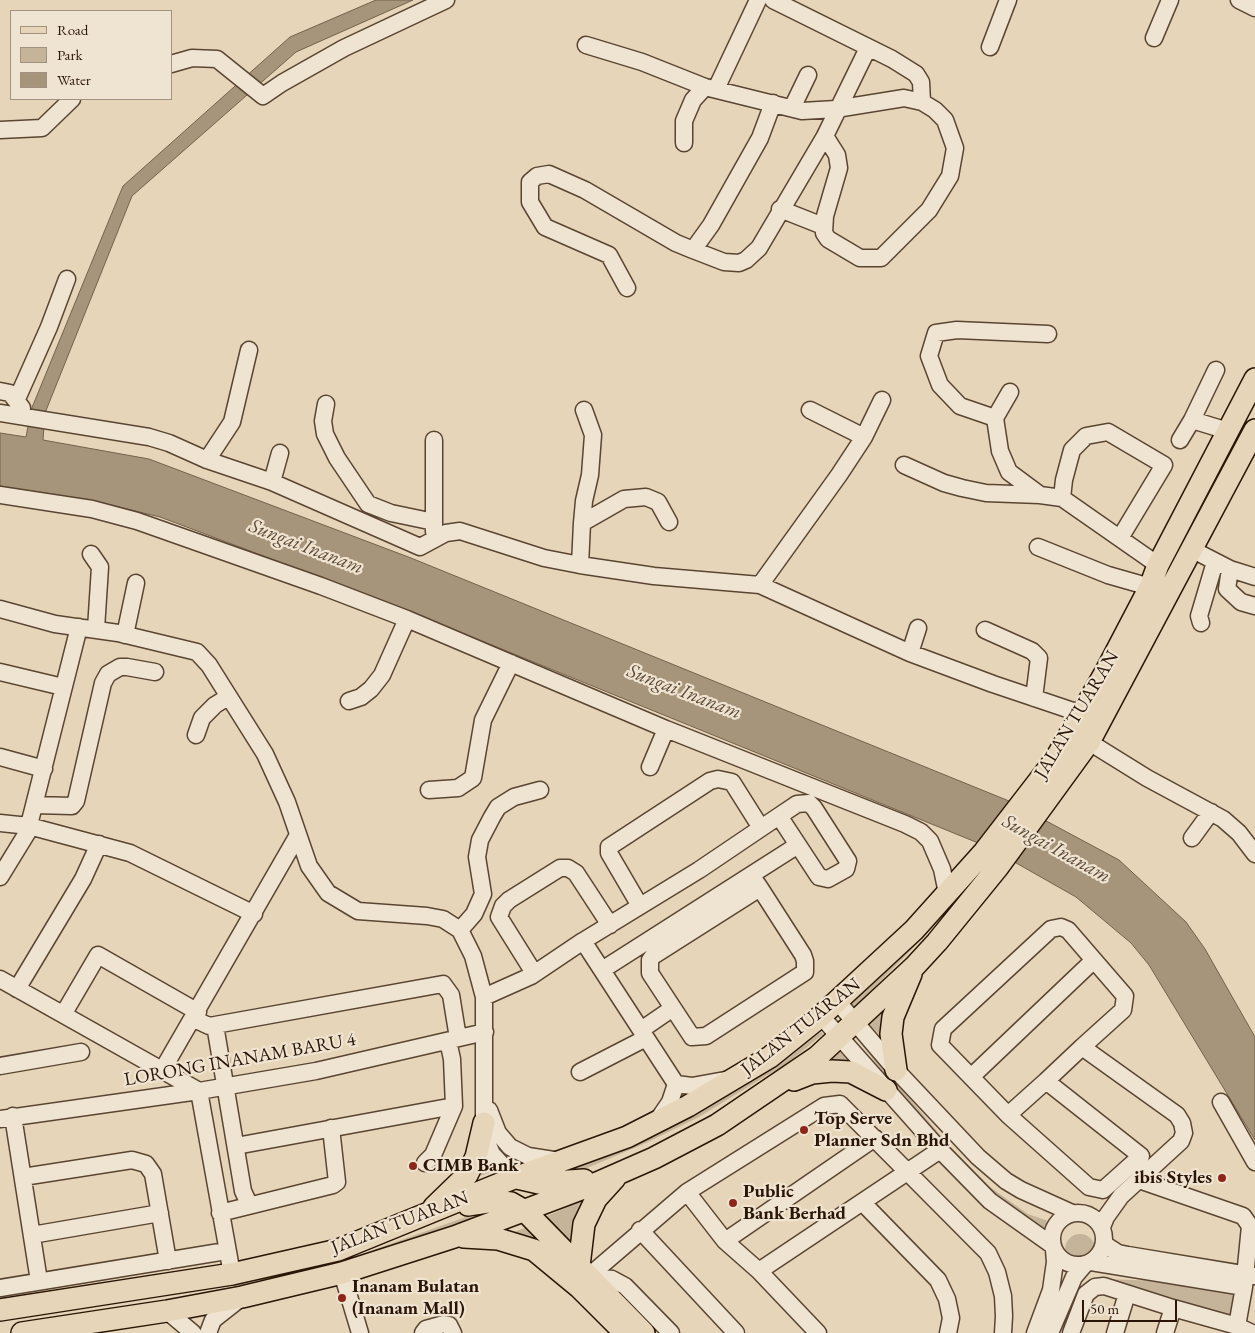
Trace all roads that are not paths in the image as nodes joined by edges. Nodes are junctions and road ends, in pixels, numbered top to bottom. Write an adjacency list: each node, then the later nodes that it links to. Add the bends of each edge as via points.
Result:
1 (446, 0): 12 (street, via 344,48 263,96 216,59 192,58)
2 (758, 0): 14 (street)
3 (773, 0): 11 (street)
4 (1008, 0): 10 (street)
5 (1170, 0): 8 (street)
6 (1238, 0): 7 (street)
7 (1255, 8)
8 (1154, 38)
9 (586, 45): 14 (street)
10 (990, 47)
11 (868, 48): 16 (street, via 916,74 921,82); 19 (street)
12 (172, 64)
13 (808, 75): 18 (street)
14 (711, 88): 17 (street); 22 (street, via 693,100 684,121)
15 (71, 100): 20 (street, via 42,128)
16 (922, 102): 19 (street, via 904,98); 24 (street, via 945,120 955,148 950,176 929,210 881,258 860,258 828,239)
17 (773, 103): 18 (street); 25 (street, via 760,138 711,225)
18 (792, 108): 19 (street, via 802,111)
19 (836, 109): 21 (street)
20 (0, 130)
21 (825, 136): 23 (street); 24 (street, via 837,155 839,168)
22 (684, 143)
23 (780, 209): 24 (street); 25 (street, via 759,248 739,264)
24 (823, 226)
25 (693, 250): 27 (street, via 585,190 549,174 537,176 530,182 530,202 545,227 609,255)
26 (68, 279): 34 (street)
27 (627, 288)
28 (1048, 334): 42 (street, via 957,330 936,333 929,356 940,384 960,406)
29 (249, 350): 50 (street, via 232,422)
30 (1216, 370): 43 (street)
31 (1255, 379): 45 (main road, JALAN TUARAN)
32 (0, 391): 34 (street)
33 (1010, 392): 42 (street)
34 (17, 399): 41 (street)
35 (882, 400): 46 (street)
36 (326, 404): 58 (street, via 322,421 325,434 368,504)
37 (584, 410): 57 (street, via 593,435)
38 (810, 410): 46 (street)
39 (1255, 410): 45 (main road, via 1244,430)
40 (0, 413): 41 (street)
41 (25, 417): 50 (street, via 149,437)
42 (995, 418): 54 (street, via 1000,451 1009,472)
43 (1192, 420): 45 (street); 48 (street)
44 (1255, 430): 61 (main road, JALAN TUARAN)
45 (1228, 431): 64 (main road, JALAN TUARAN)
46 (864, 437): 69 (street)
47 (434, 440): 58 (street)
48 (1180, 440)
49 (280, 454): 52 (street)
50 (207, 460): 52 (street)
51 (904, 465): 54 (street, via 962,488 986,493)
52 (272, 482): 58 (street, via 420,547)
53 (0, 495): 73 (street, via 92,509 137,521)
54 (1040, 495): 55 (street)
55 (1062, 498): 59 (street); 59 (street, via 1072,450 1086,436 1108,432 1164,465)
56 (669, 522): 57 (street, via 658,502 646,497 624,499)
57 (582, 523): 65 (street)
58 (434, 530): 65 (street, via 446,533 460,530 544,558)
59 (1120, 538): 64 (street)
60 (1038, 547): 70 (street, via 1108,575)
61 (1193, 550): 63 (street); 91 (main road, JALAN TUARAN)
62 (91, 554): 77 (street, via 100,567)
63 (1215, 562): 66 (street); 74 (street, via 1199,616)
64 (1158, 564): 70 (main road, JALAN TUARAN)
65 (580, 565): 69 (street, via 654,576)
66 (1230, 569): 67 (street); 71 (street, via 1227,589 1241,602)
67 (1255, 577)
68 (136, 583): 79 (street)
69 (760, 585): 80 (street)
70 (1150, 587): 88 (main road, JALAN TUARAN)
71 (1255, 606)
72 (0, 609): 75 (street)
73 (406, 619): 81 (street); 87 (street, via 382,675 371,689)
74 (1201, 623)
75 (79, 627): 77 (street); 84 (street)
76 (918, 628): 80 (street)
77 (96, 629): 79 (street)
78 (985, 630): 86 (street, via 1032,651 1039,658)
79 (125, 635): 85 (street, via 198,652)
80 (910, 653): 86 (street)
81 (511, 663): 89 (street); 95 (street, via 483,720 473,778 458,788)
82 (0, 672): 84 (street)
83 (156, 672): 98 (street, via 120,667 108,674 103,683 76,800 72,806)
84 (64, 687): 94 (street)
85 (228, 696): 90 (street, via 202,718); 104 (street, via 265,754)
86 (1034, 698): 88 (street)
87 (350, 701)
88 (1082, 714): 97 (main road, JALAN TUARAN)
89 (666, 729): 93 (street); 112 (street, via 921,832 930,841 942,869)
90 (196, 735)
91 (1089, 742): 97 (main road, JALAN TUARAN); 99 (street)
92 (0, 757): 94 (street)
93 (650, 767)
94 (44, 769): 98 (street)
95 (429, 790)
96 (540, 790): 116 (street, via 514,796 498,807 492,817 480,840 477,857 483,894 474,914)
97 (1036, 800): 109 (main road, JALAN TUARAN)
98 (34, 805): 102 (street)
99 (1211, 812): 105 (street); 108 (street, via 1239,833)
100 (779, 816): 103 (street); 107 (street); 107 (street, via 797,804 811,805 848,861 848,866 828,879 822,879)
101 (0, 823): 102 (street)
102 (29, 826): 106 (street); 110 (street)
103 (761, 828): 113 (street); 113 (street, via 732,782 710,781 609,847 609,853)
104 (298, 835): 114 (street); 116 (street, via 314,873 328,894 342,904 358,911 443,919)
105 (1192, 838)
106 (99, 844): 114 (street, via 130,852); 123 (street, via 83,879)
107 (798, 845): 111 (street)
108 (1255, 853)
109 (991, 860): 112 (main road, JALAN TUARAN); 119 (main road, JALAN TUARAN)
110 (0, 876)
111 (755, 882): 120 (street); 126 (street, via 653,956 649,964 650,973); 126 (street, via 802,955 805,972 701,1038 692,1037)
112 (947, 893): 125 (main road, JALAN TUARAN, via 886,958)
113 (640, 906): 115 (street)
114 (254, 914): 128 (street)
115 (610, 924): 117 (street); 121 (street, via 576,873 568,868 560,868 509,900 499,917)
116 (460, 930): 124 (street, via 473,956)
117 (583, 941): 120 (street); 121 (street)
118 (1094, 960): 136 (street, via 1126,996 1123,1010); 143 (street); 143 (street, via 1068,930 1061,927 1052,929 943,1029 940,1045)
119 (914, 967): 130 (main road, JALAN TUARAN); 140 (main road, via 894,1017 891,1034)
120 (602, 970): 133 (street)
121 (534, 973): 124 (street, via 515,985)
122 (0, 979): 123 (street)
123 (18, 990): 127 (street)
124 (484, 997): 132 (street)
125 (837, 1001): 129 (main road, JALAN TUARAN); 130 (street)
126 (673, 1008): 133 (street)
127 (64, 1013): 128 (street, via 98,955); 139 (street)
128 (196, 1015): 131 (street, via 209,1026); 139 (street)
129 (821, 1016): 134 (street); 142 (main road, JALAN TUARAN, via 770,1057)
130 (855, 1022): 134 (main road, JALAN TUARAN); 140 (street)
131 (215, 1025): 135 (street, via 443,984 451,995); 146 (street)
132 (485, 1032): 135 (street, LORONG INANAM BARU 4); 150 (street)
133 (643, 1034): 141 (street); 145 (street)
134 (839, 1037): 147 (main road, JALAN TUARAN); 148 (street)
135 (453, 1040): 146 (street, LORONG INANAM BARU 4, via 316,1071); 152 (street)
136 (1082, 1047): 144 (street); 168 (street, via 1177,1115 1182,1122 1184,1133 1181,1141)
137 (81, 1052): 138 (street)
138 (0, 1066)
139 (163, 1069): 149 (street)
140 (896, 1070): 176 (street, via 978,1157 1006,1181)
141 (580, 1072)
142 (738, 1077): 145 (street, via 692,1086); 156 (main road, JALAN TUARAN)
143 (971, 1077): 153 (street)
144 (1046, 1080): 153 (street); 153 (street, via 1141,1156 1103,1190 1089,1188)
145 (676, 1084): 156 (street, via 670,1102)
146 (224, 1085): 149 (street, LORONG INANAM BARU 4); 159 (street)
147 (775, 1087): 148 (main road, via 812,1073 832,1071 851,1072); 165 (main road, JALAN TUARAN, via 717,1125)
148 (886, 1090): 160 (street)
149 (199, 1091): 154 (street, LORONG INANAM BARU 4); 175 (street)
150 (484, 1096): 155 (street); 161 (street, via 498,1133 510,1147 528,1156)
151 (1221, 1102): 162 (street)
152 (454, 1106): 157 (street); 163 (street, via 433,1155)
153 (1008, 1115)
154 (6, 1118): 166 (street)
155 (484, 1123): 167 (street, via 492,1154); 177 (main road, via 476,1157 466,1175)
156 (656, 1123): 161 (main road, JALAN TUARAN)
157 (331, 1128): 159 (street); 172 (street, via 337,1182)
158 (875, 1138): 164 (street); 169 (street, via 844,1106 830,1104); 182 (street)
159 (236, 1146): 172 (street)
160 (940, 1150): 164 (street); 183 (street, via 1005,1214)
161 (562, 1161): 167 (main road, JALAN TUARAN)
162 (1255, 1162)
163 (425, 1164)
164 (906, 1173): 171 (street); 212 (street, via 988,1254 997,1272 1004,1306)
165 (618, 1174): 167 (main road, via 568,1182 539,1183); 173 (main road, JALAN TUARAN); 187 (main road, via 596,1199 584,1224)
166 (22, 1177): 174 (street, via 140,1161 153,1174); 179 (street)
167 (514, 1178): 177 (main road, JALAN TUARAN)
168 (1139, 1180): 170 (street); 191 (street, via 1243,1216 1250,1226)
169 (687, 1192): 178 (street); 182 (street)
170 (1121, 1196): 176 (street); 181 (street)
171 (862, 1202): 188 (street); 211 (street, via 938,1280 947,1298 951,1318)
172 (249, 1204): 175 (street)
173 (525, 1211): 177 (main road, via 511,1203 484,1201); 180 (main road, JALAN TUARAN); 187 (main road)
174 (160, 1213): 179 (street); 185 (street)
175 (220, 1213): 184 (street)
176 (1075, 1213): 181 (street, via 1094,1218); 183 (street, via 1058,1222 1052,1237)
177 (427, 1215): 190 (main road, JALAN TUARAN, via 338,1250)
178 (640, 1230): 187 (street); 209 (street)
179 (32, 1235): 192 (street)
180 (454, 1236): 189 (main road, JALAN TUARAN); 206 (main road, via 498,1239 534,1250 580,1288)
181 (1103, 1236): 186 (street, via 1097,1257); 191 (street, via 1118,1253)
182 (725, 1241): 188 (street)
183 (1053, 1248): 186 (street, via 1058,1256 1071,1264); 213 (street, via 1056,1262 1051,1290)
184 (226, 1251): 185 (street); 190 (street)
185 (168, 1260): 192 (street)
186 (1088, 1263): 191 (street); 214 (street, via 1074,1277)
187 (584, 1271): 207 (main road); 208 (street, via 625,1286)
188 (759, 1271): 210 (street)
189 (342, 1273): 195 (main road, JALAN TUARAN); 203 (street)
190 (232, 1274): 197 (main road, JALAN TUARAN)
191 (1248, 1279): 199 (street)
192 (39, 1281): 193 (street)
193 (0, 1288)
194 (1127, 1294): 196 (street); 215 (street, via 1104,1286 1086,1294); 216 (street)
195 (242, 1297): 198 (main road, JALAN TUARAN); 202 (street, via 212,1320)
196 (1173, 1308): 199 (street); 217 (street)
197 (0, 1310)
198 (167, 1311): 200 (main road, JALAN TUARAN); 201 (street)
199 (1245, 1329)
200 (22, 1333)
201 (193, 1333)
202 (208, 1333)
203 (360, 1333)
204 (423, 1333): 205 (street, via 444,1324 449,1325)
205 (453, 1333)
206 (625, 1333)
207 (644, 1333)
208 (671, 1333)
209 (736, 1333)
210 (818, 1333)
211 (948, 1333)
212 (1002, 1333)
213 (1035, 1333)
214 (1050, 1333)
215 (1071, 1333)
216 (1115, 1333)
217 (1165, 1333)

